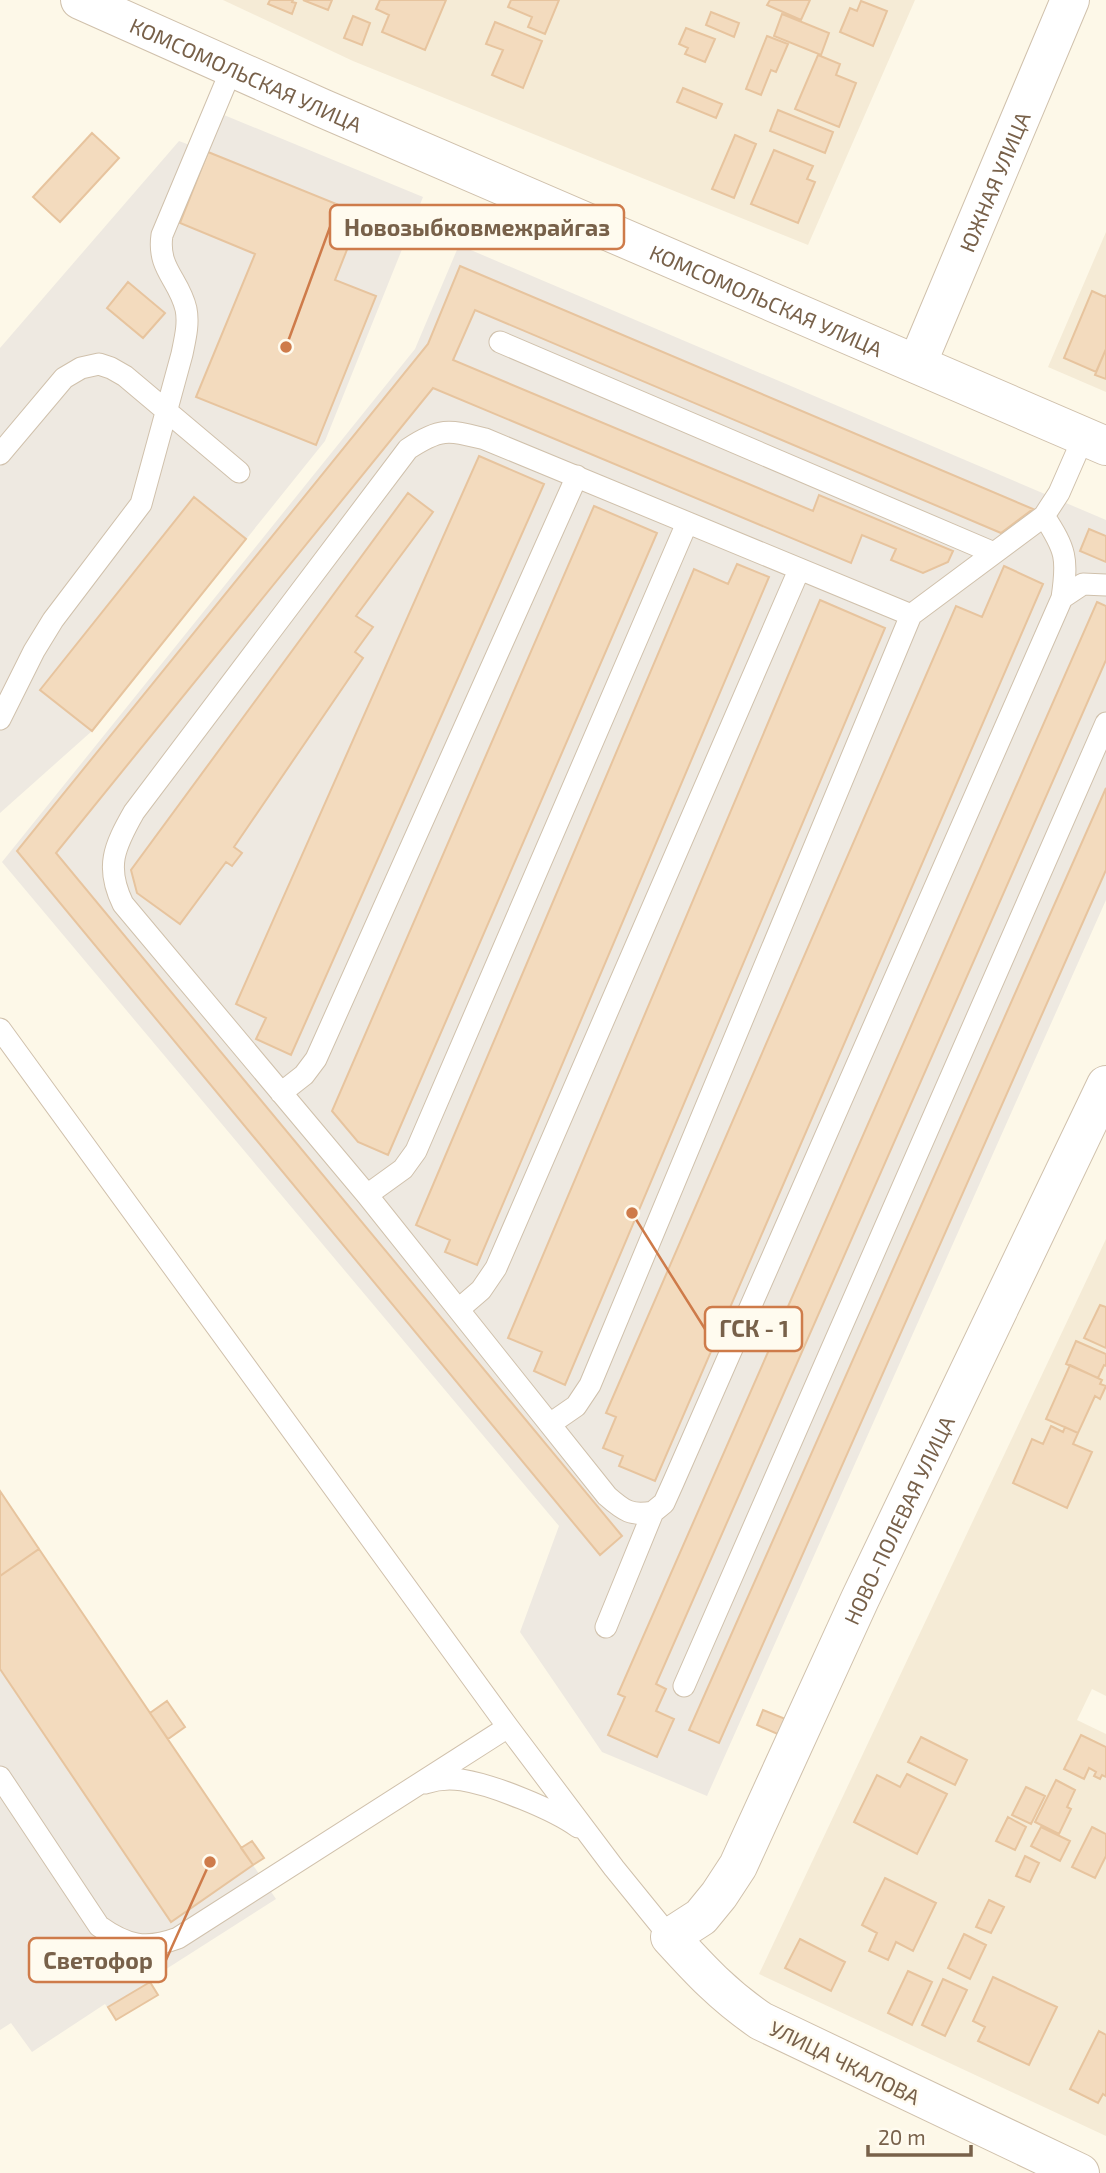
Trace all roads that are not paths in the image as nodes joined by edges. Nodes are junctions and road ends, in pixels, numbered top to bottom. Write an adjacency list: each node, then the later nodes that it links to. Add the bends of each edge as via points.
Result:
1 (80, 0): 3 (street, КОМСОМОЛЬСКАЯ УЛИЦА)
2 (1070, 0): 5 (street, ЮЖНАЯ УЛИЦА)
3 (232, 68): 5 (street, КОМСОМОЛЬСКАЯ УЛИЦА); 6 (lane, via 162,235 163,262 181,296 187,332)
4 (500, 342): 13 (lane)
5 (917, 364): 7 (street, КОМСОМОЛЬСКАЯ УЛИЦА)
6 (167, 411): 8 (lane, via 111,368 99,364 81,368 64,379); 9 (lane); 18 (lane, via 141,504)
7 (1095, 441): 11 (lane)
8 (0, 454)
9 (239, 472)
10 (577, 476): 12 (lane); 23 (lane, via 316,1059 304,1076); 23 (lane, via 460,433 439,432 408,449 122,833 112,870 123,904)
11 (1044, 516): 13 (lane); 16 (lane, via 1062,543 1067,567)
12 (687, 523): 14 (lane); 24 (lane, via 416,1151 403,1169)
13 (994, 553): 17 (lane)
14 (799, 570): 17 (lane); 25 (lane, via 496,1268 481,1290)
15 (1106, 585): 16 (lane, via 1083,584)
16 (1062, 598): 27 (lane, via 673,1483 664,1503)
17 (911, 615): 26 (lane, via 590,1385 576,1406)
18 (7, 684): 19 (lane)
19 (0, 719)
20 (1106, 723): 29 (lane)
21 (0, 1029): 30 (lane)
22 (1106, 1085): 34 (street, НОВО-ПОЛЕВАЯ УЛИЦА, via 738,1866 701,1917)
23 (281, 1093): 24 (lane)
24 (367, 1195): 25 (lane)
25 (459, 1309): 26 (lane)
26 (550, 1424): 27 (lane, via 621,1508 637,1515)
27 (653, 1512): 28 (lane)
28 (606, 1628)
29 (684, 1686)
30 (508, 1727): 32 (lane); 33 (lane)
31 (0, 1777): 32 (lane, via 99,1926 135,1945 160,1945 178,1938)
32 (415, 1786): 33 (lane, via 447,1779 484,1786 561,1816)
33 (591, 1837): 34 (lane)
34 (670, 1937): 35 (street, УЛИЦА ЧКАЛОВА, via 732,2001 761,2021)
35 (1080, 2173)

